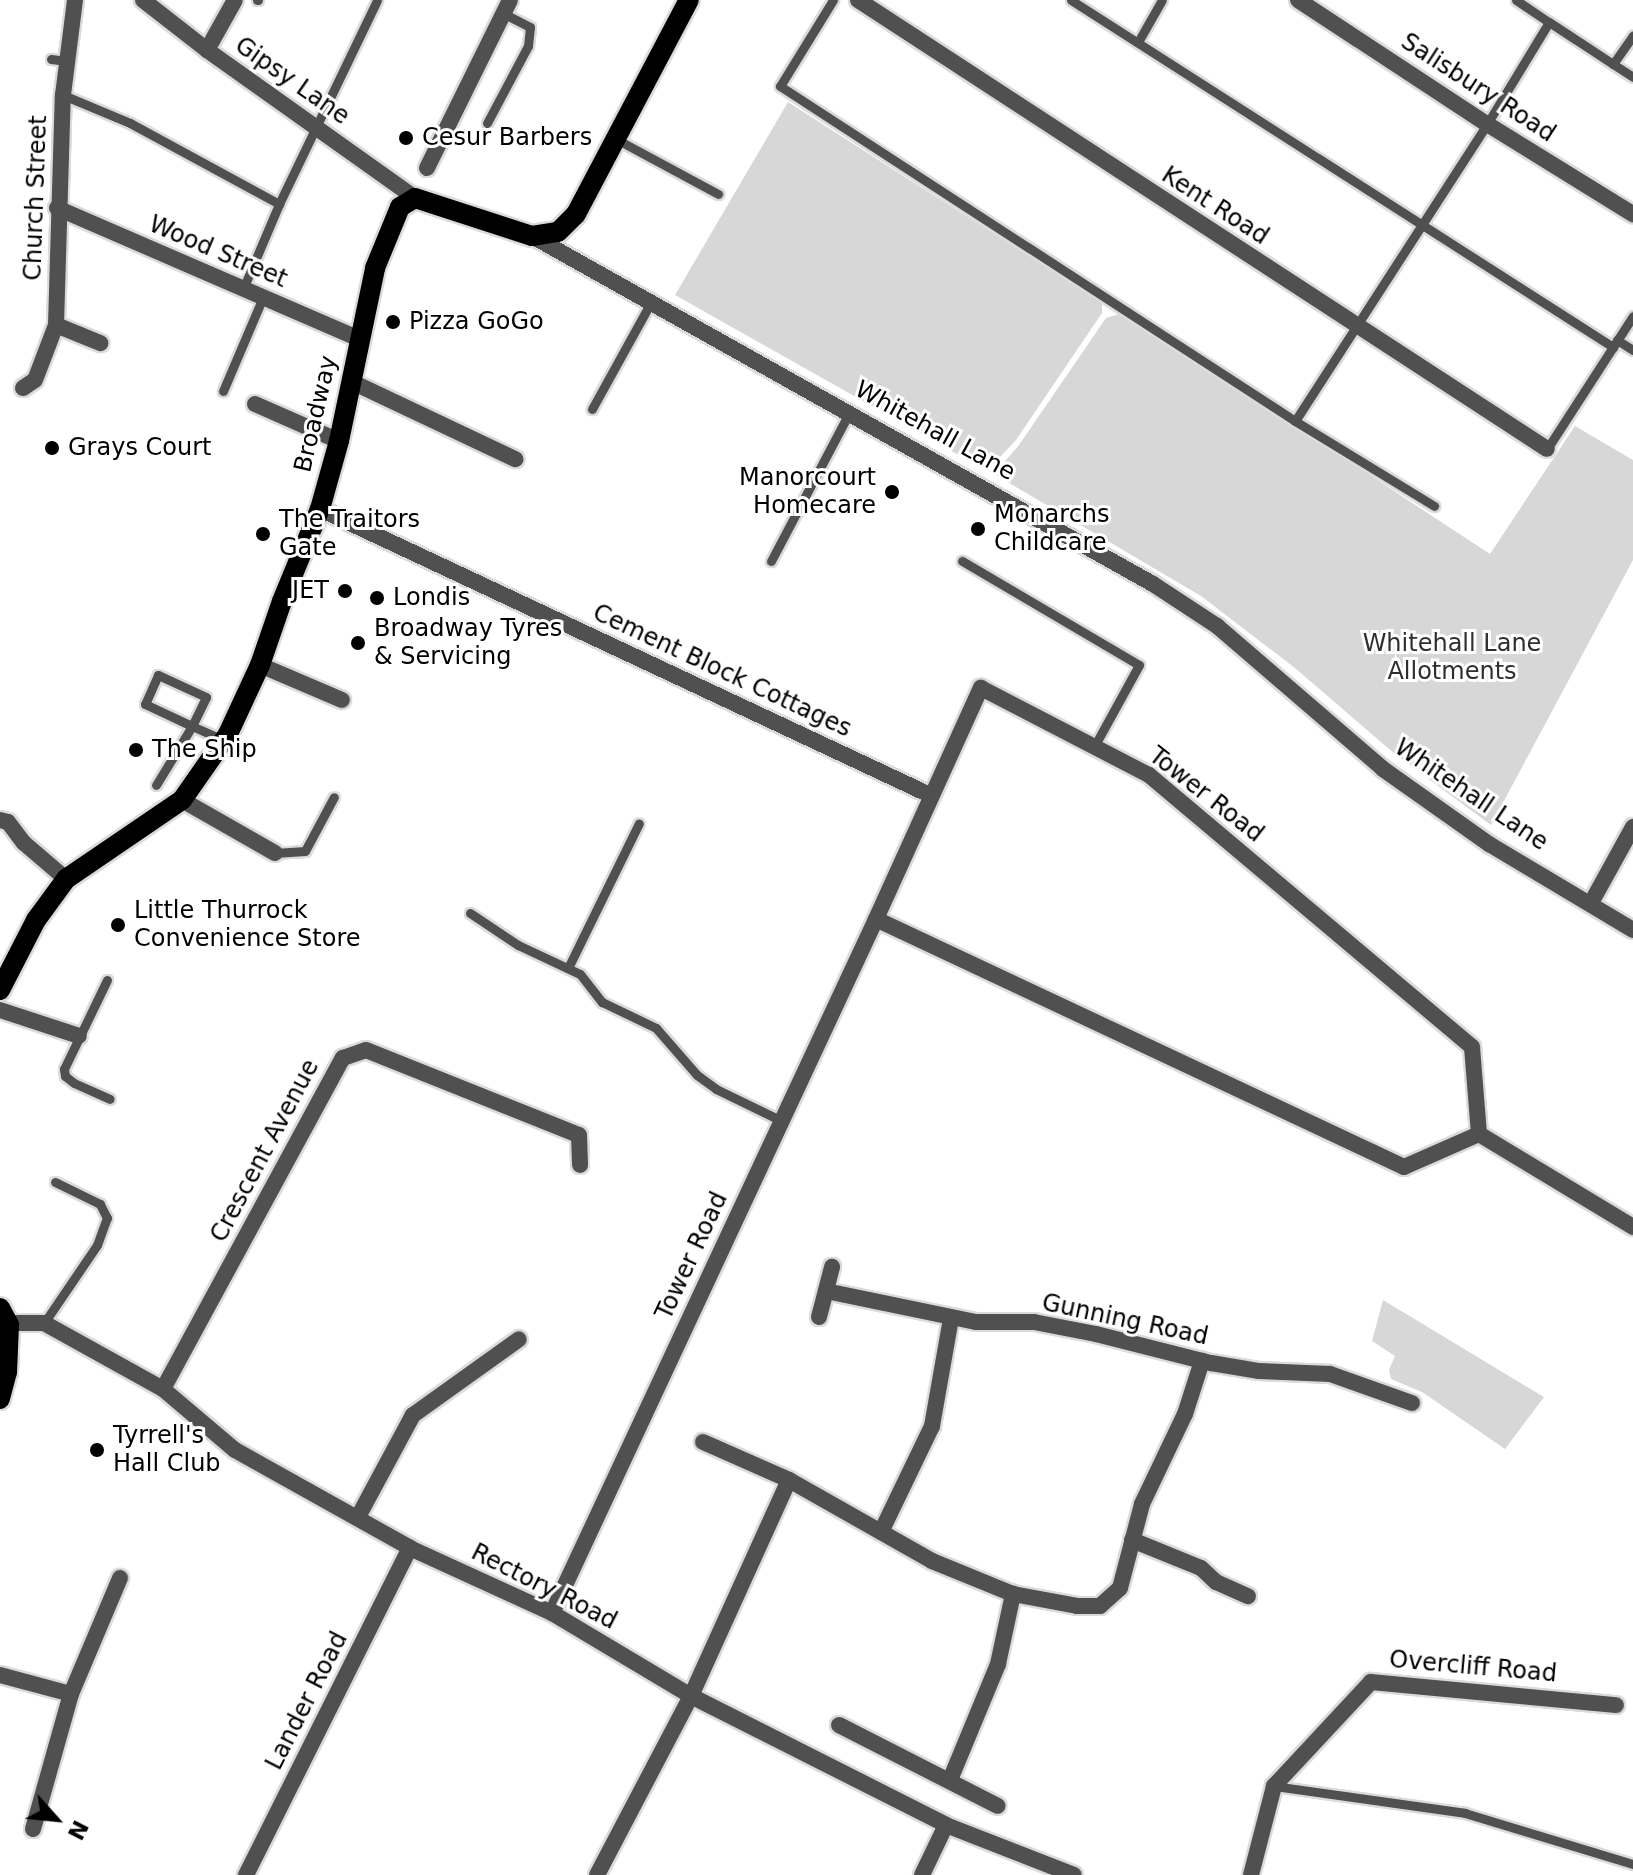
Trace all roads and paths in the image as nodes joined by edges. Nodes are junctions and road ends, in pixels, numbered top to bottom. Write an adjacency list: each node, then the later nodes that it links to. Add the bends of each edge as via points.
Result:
1 (75, 0): 19 (street, Church Street, via 59,60)
2 (143, 0): 16 (street, Gipsy Lane)
3 (235, 0): 16 (street)
4 (377, 0): 22 (lane)
5 (689, 0): 23 (main road)
6 (833, 0): 48 (lane, via 780,86)
7 (858, 0): 37 (street, Kent Road)
8 (1071, 0): 15 (lane)
9 (1162, 0): 15 (lane)
10 (1298, 0): 21 (street, Salisbury Road)
11 (1516, 0): 13 (lane)
12 (507, 7): 20 (lane, via 530,27 528,46); 24 (street)
13 (1549, 22): 17 (lane); 21 (lane)
14 (1633, 35): 17 (lane)
15 (1138, 42): 30 (lane)
16 (207, 50): 22 (street, Gipsy Lane)
17 (1613, 64): 18 (lane)
18 (1633, 77)
19 (63, 95): 27 (lane, via 130,123); 28 (street, Church Street)
20 (487, 123)
21 (1487, 124): 29 (street, Salisbury Road); 30 (lane)
22 (316, 127): 26 (street, Gipsy Lane); 27 (lane)
23 (616, 139): 25 (lane); 31 (main road, via 576,214 558,232)
24 (427, 168)
25 (718, 194)
26 (415, 198): 31 (main road, Whitehall Lane); 38 (main road, Broadway, via 400,207 380,256)
27 (279, 204): 32 (lane)
28 (57, 208): 32 (street, Wood Street); 36 (street, Church Street)
29 (1633, 214)
30 (1424, 223): 37 (lane); 40 (lane)
31 (532, 236): 34 (street, Whitehall Lane)
32 (243, 289): 33 (street, Wood Street)
33 (263, 297): 38 (street, Wood Street); 44 (lane)
34 (651, 302): 46 (lane); 47 (street, Whitehall Lane)
35 (1633, 316): 40 (lane)
36 (56, 325): 39 (street); 43 (street, Church Street, via 35,380)
37 (1355, 326): 48 (lane); 50 (street, Kent Road)
38 (360, 339): 42 (main road, Broadway)
39 (100, 343)
40 (1615, 344): 41 (lane); 50 (lane)
41 (1633, 350)
42 (350, 381): 49 (main road, Broadway); 51 (street)
43 (23, 388)
44 (223, 391)
45 (255, 404): 49 (street)
46 (592, 409)
47 (849, 413): 54 (lane); 70 (street, Whitehall Lane, via 1153,584 1217,626 1383,769 1489,844)
48 (1295, 421): 52 (lane)
49 (339, 441): 53 (main road, Broadway)
50 (1547, 449)
51 (515, 459)
52 (1434, 506)
53 (320, 509): 56 (main road, Broadway); 62 (street, Cement Block Cottages)
54 (771, 561)
55 (962, 561): 60 (lane, via 1139,665)
56 (260, 665): 57 (street); 59 (main road, Broadway)
57 (342, 700)
58 (192, 726): 58 (lane, via 145,704 158,675 206,697); 59 (lane); 61 (lane)
59 (225, 737): 64 (main road, Broadway)
60 (1094, 747): 62 (street, Tower Road, via 981,688); 81 (street, Tower Road, via 1149,775 1472,1047)
61 (156, 785)
62 (930, 795): 72 (street, Tower Road)
63 (334, 797): 68 (lane, via 305,851)
64 (182, 800): 68 (street); 69 (main road)
65 (0, 820): 69 (street)
66 (639, 823): 74 (lane)
67 (1633, 827): 70 (street)
68 (275, 853)
69 (66, 879): 76 (main road, via 36,920)
70 (1591, 903): 73 (street, Whitehall Lane)
71 (470, 913): 74 (lane, via 518,945)
72 (876, 919): 80 (street, Tower Road); 81 (street, via 1404,1167)
73 (1633, 930)
74 (568, 968): 80 (lane, via 580,974 602,1002 656,1028 716,1089)
75 (107, 980): 78 (lane)
76 (0, 990)
77 (0, 1010): 78 (street)
78 (79, 1036): 79 (lane, via 65,1076)
79 (110, 1099)
80 (782, 1121): 105 (street, Tower Road)
81 (1479, 1134): 84 (street)
82 (580, 1165): 93 (street, Crescent Avenue, via 579,1135 366,1050 343,1058)
83 (55, 1182): 90 (lane, via 100,1204 107,1218 97,1245)
84 (1633, 1227)
85 (832, 1267): 86 (street)
86 (826, 1291): 87 (street); 89 (street, Gunning Road)
87 (819, 1317)
88 (3, 1318): 90 (street); 94 (main road, via 7,1372)
89 (951, 1318): 92 (street, Gunning Road, via 1034,1322); 99 (street, via 932,1426)
90 (44, 1323): 93 (street, Rectory Road)
91 (519, 1339): 98 (street, via 413,1415)
92 (1202, 1361): 95 (street, Gunning Road, via 1259,1371 1330,1374); 100 (street)
93 (163, 1389): 98 (street, Rectory Road, via 235,1450)
94 (0, 1399)
95 (1412, 1403)
96 (703, 1442): 97 (street)
97 (789, 1480): 99 (street); 108 (street)
98 (358, 1517): 101 (street, Rectory Road)
99 (881, 1532): 103 (street, via 932,1561)
100 (1132, 1540): 103 (street, via 1120,1588 1100,1606); 104 (street, via 1201,1568 1216,1582)
101 (410, 1548): 105 (street, Rectory Road); 117 (street, Lander Road)
102 (120, 1578): 107 (street)
103 (1013, 1594): 111 (street, via 998,1664)
104 (1248, 1596)
105 (552, 1613): 108 (street, Rectory Road)
106 (0, 1675): 107 (street)
107 (71, 1694): 115 (street)
108 (691, 1696): 114 (street, Rectory Road); 118 (street)
109 (1616, 1705): 112 (street, Overcliff Road, via 1371,1682)
110 (839, 1725): 111 (street)
111 (950, 1780): 113 (street)
112 (1274, 1786): 116 (lane, via 1465,1813); 121 (street, Overcliff Road)
113 (998, 1806)
114 (946, 1825): 119 (street); 120 (street, Rectory Road)
115 (33, 1829)
116 (1633, 1864)
117 (246, 1875)
118 (597, 1875)
119 (922, 1875)
120 (1074, 1875)
121 (1251, 1875)

